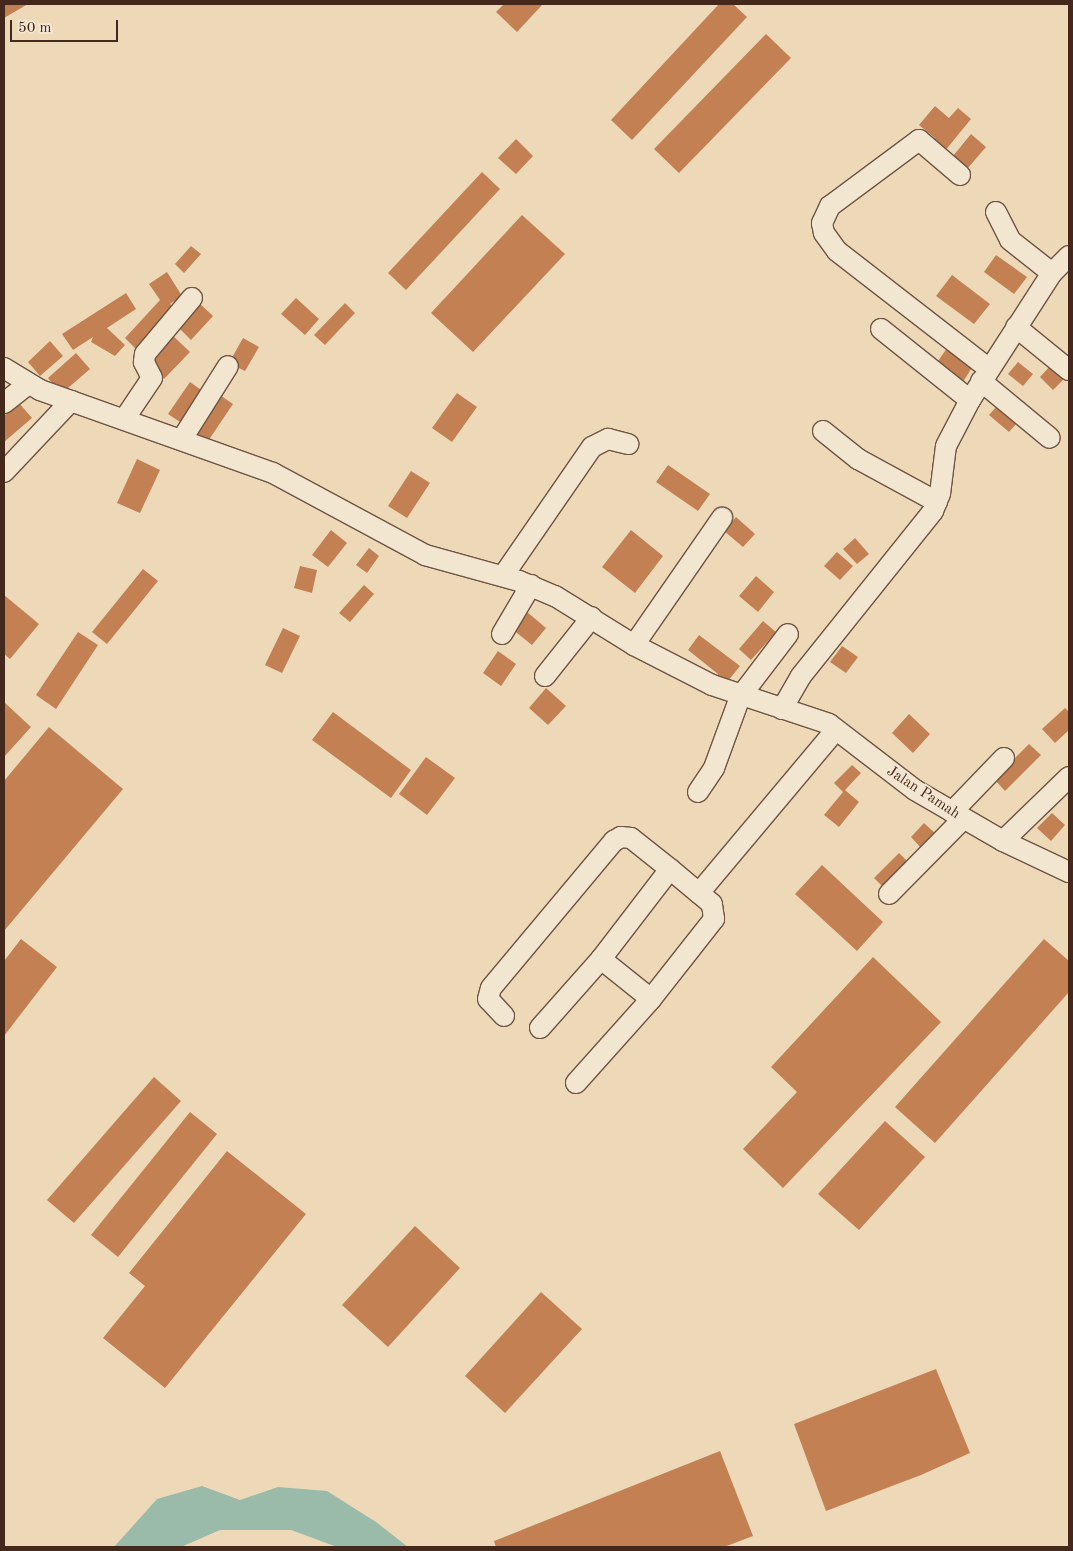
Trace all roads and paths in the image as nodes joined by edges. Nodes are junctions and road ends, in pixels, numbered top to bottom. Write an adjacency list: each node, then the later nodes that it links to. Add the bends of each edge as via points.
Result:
1 (960, 174): 11 (street, via 919,140 830,206 822,223 824,233 837,251)
2 (996, 212): 4 (street, via 1010,240)
3 (1069, 256): 4 (street)
4 (1052, 273): 6 (street)
5 (192, 298): 16 (street, via 145,354 144,362 152,378)
6 (1016, 327): 10 (street); 11 (street)
7 (881, 329): 13 (street)
8 (228, 366): 19 (street)
9 (4, 368): 12 (street, Jalan Pamah)
10 (1069, 370)
11 (985, 375): 13 (street); 18 (street)
12 (27, 385): 14 (street, Jalan Pamah); 15 (street)
13 (970, 400): 22 (street, via 946,446)
14 (71, 401): 16 (street, Jalan Pamah); 21 (street)
15 (4, 403)
16 (125, 418): 19 (street, Jalan Pamah)
17 (823, 431): 22 (street, via 858,459)
18 (1050, 438)
19 (182, 439): 24 (street, Jalan Pamah, via 273,473 425,555)
20 (628, 444): 24 (street, via 608,439 592,447)
21 (4, 472)
22 (937, 502): 32 (street, via 858,607 795,683)
23 (722, 518): 29 (street)
24 (503, 576): 25 (street, Jalan Pamah)
25 (531, 585): 26 (street, Jalan Pamah); 27 (street)
26 (592, 617): 29 (street, Jalan Pamah); 30 (street)
27 (502, 634)
28 (788, 634): 31 (street)
29 (634, 645): 31 (street, Jalan Pamah)
30 (545, 676)
31 (740, 697): 32 (street, Jalan Pamah); 36 (street, via 714,768)
32 (782, 709): 33 (street, Jalan Pamah, via 818,719)
33 (836, 730): 37 (street, Jalan Pamah, via 886,770); 41 (street)
34 (1004, 758): 37 (street)
35 (1063, 782): 38 (street)
36 (698, 792)
37 (957, 816): 38 (street, Jalan Pamah); 42 (street)
38 (999, 838): 40 (street, Jalan Pamah)
39 (670, 869): 41 (street); 43 (street); 45 (street, via 631,838 621,837 614,841 491,988 488,1000)
40 (1069, 872)
41 (700, 893): 44 (street, via 712,904 714,919)
42 (889, 894)
43 (601, 959): 44 (street); 46 (street)
44 (651, 999): 47 (street)
45 (504, 1016)
46 (540, 1028)
47 (576, 1083)

